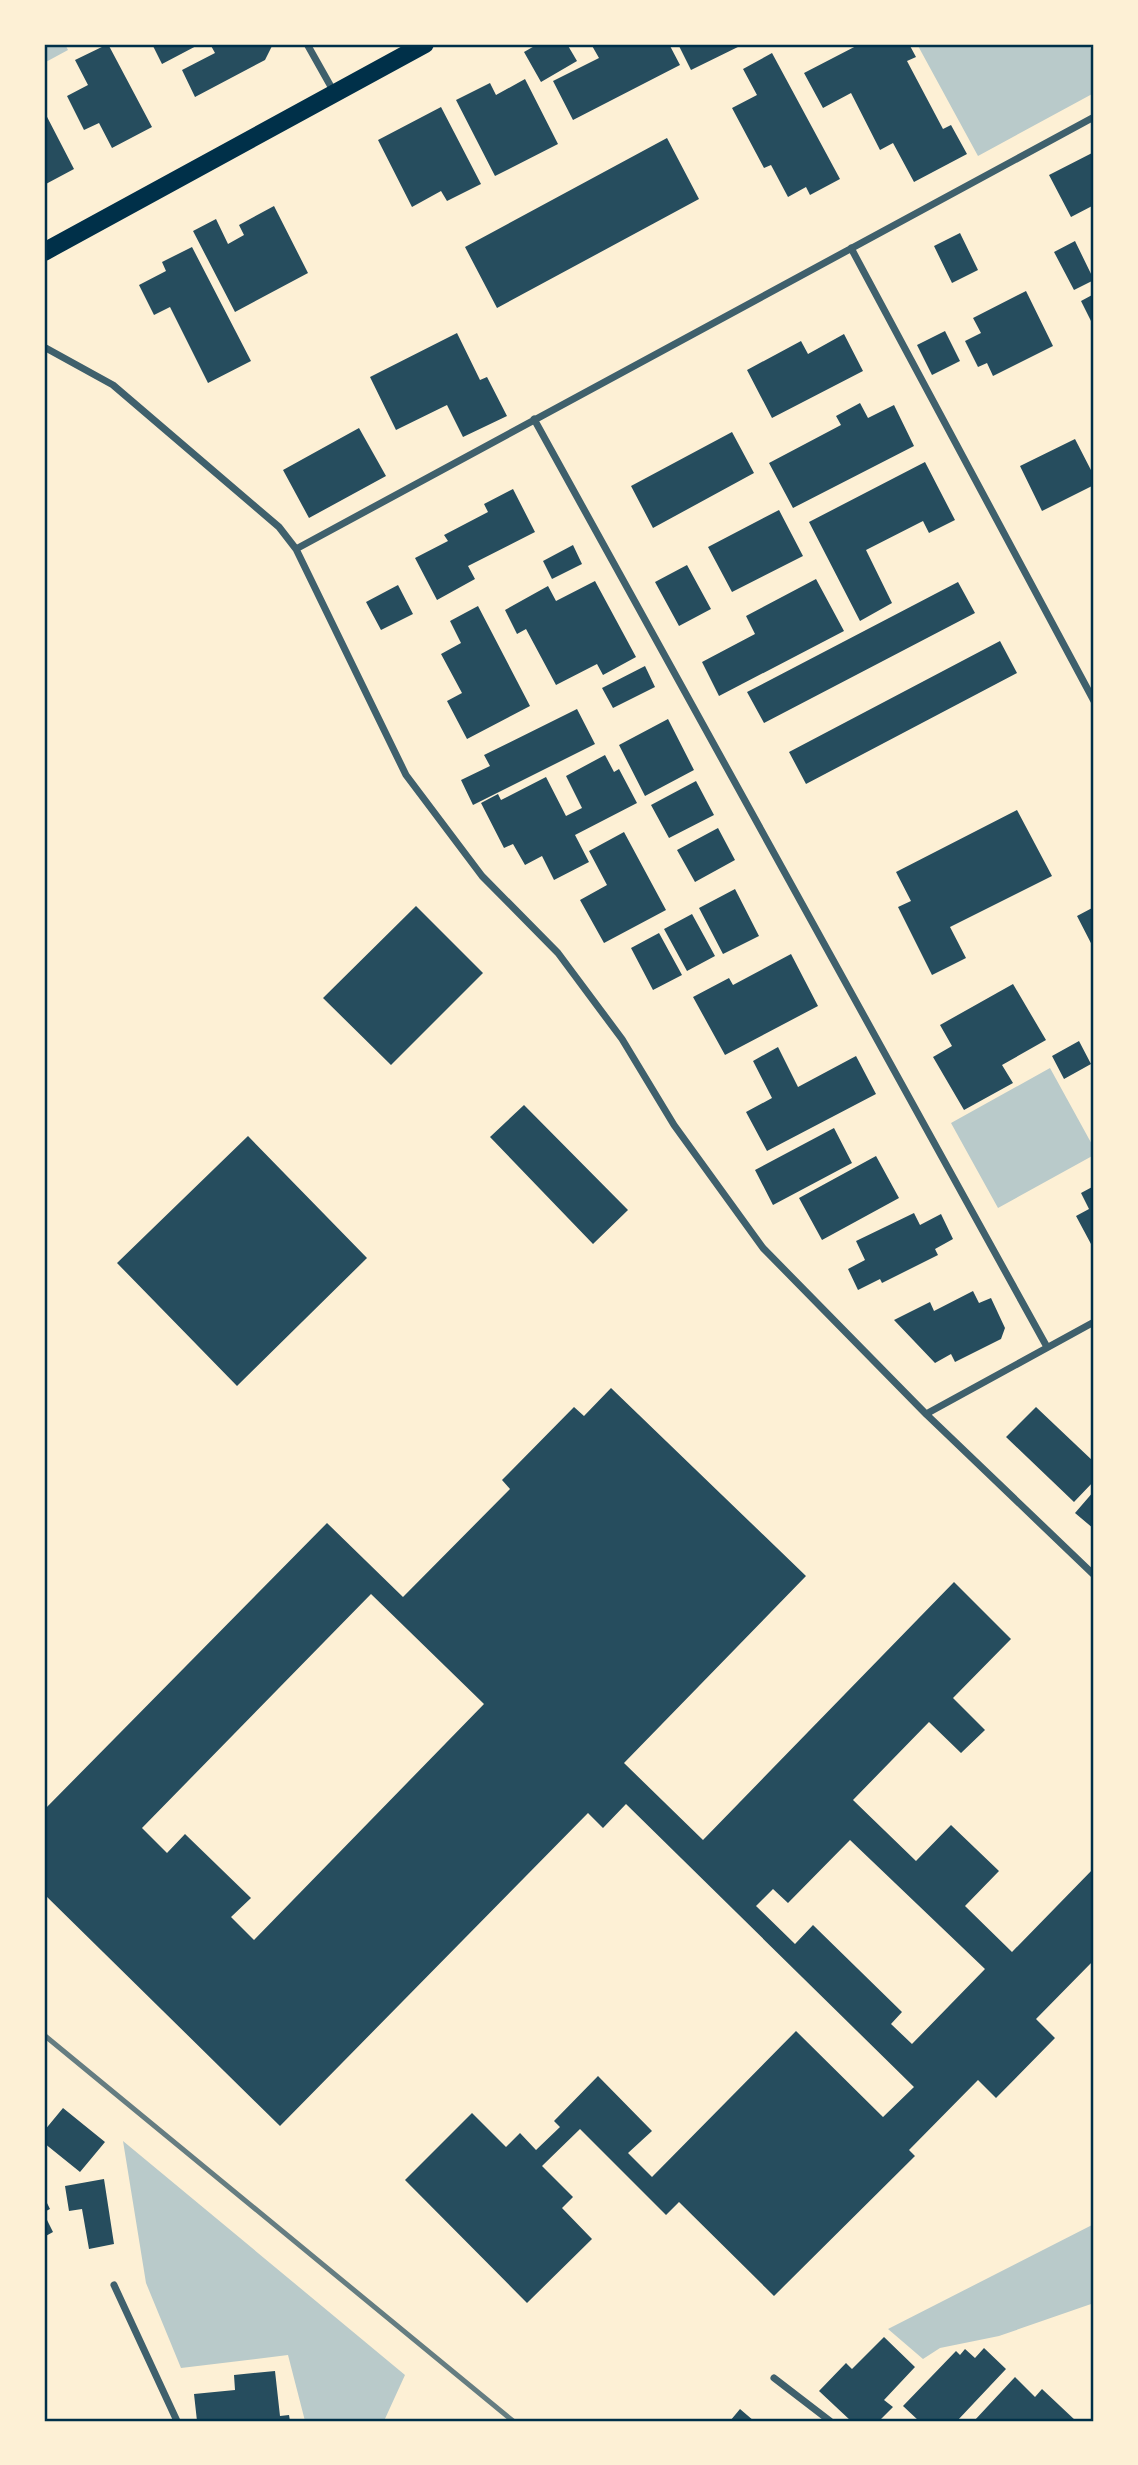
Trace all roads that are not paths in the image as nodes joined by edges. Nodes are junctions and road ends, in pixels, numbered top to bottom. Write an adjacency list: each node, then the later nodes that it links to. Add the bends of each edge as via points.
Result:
1 (307, 44): 3 (street)
2 (425, 44): 3 (main road)
3 (334, 93): 6 (main road)
4 (1094, 117): 5 (street)
5 (851, 248): 8 (street); 10 (street)
6 (44, 252)
7 (44, 347): 9 (street, via 113,385 279,527)
8 (534, 419): 9 (street); 12 (street)
9 (296, 550): 13 (street, via 406,775 482,876 558,953 763,1248)
10 (1094, 701)
11 (1094, 1322): 12 (street)
12 (1047, 1347): 13 (street)
13 (926, 1414): 14 (street)
14 (1094, 1575)
15 (114, 2285): 17 (street)
16 (774, 2378): 18 (street)
17 (177, 2421)
18 (830, 2421)

